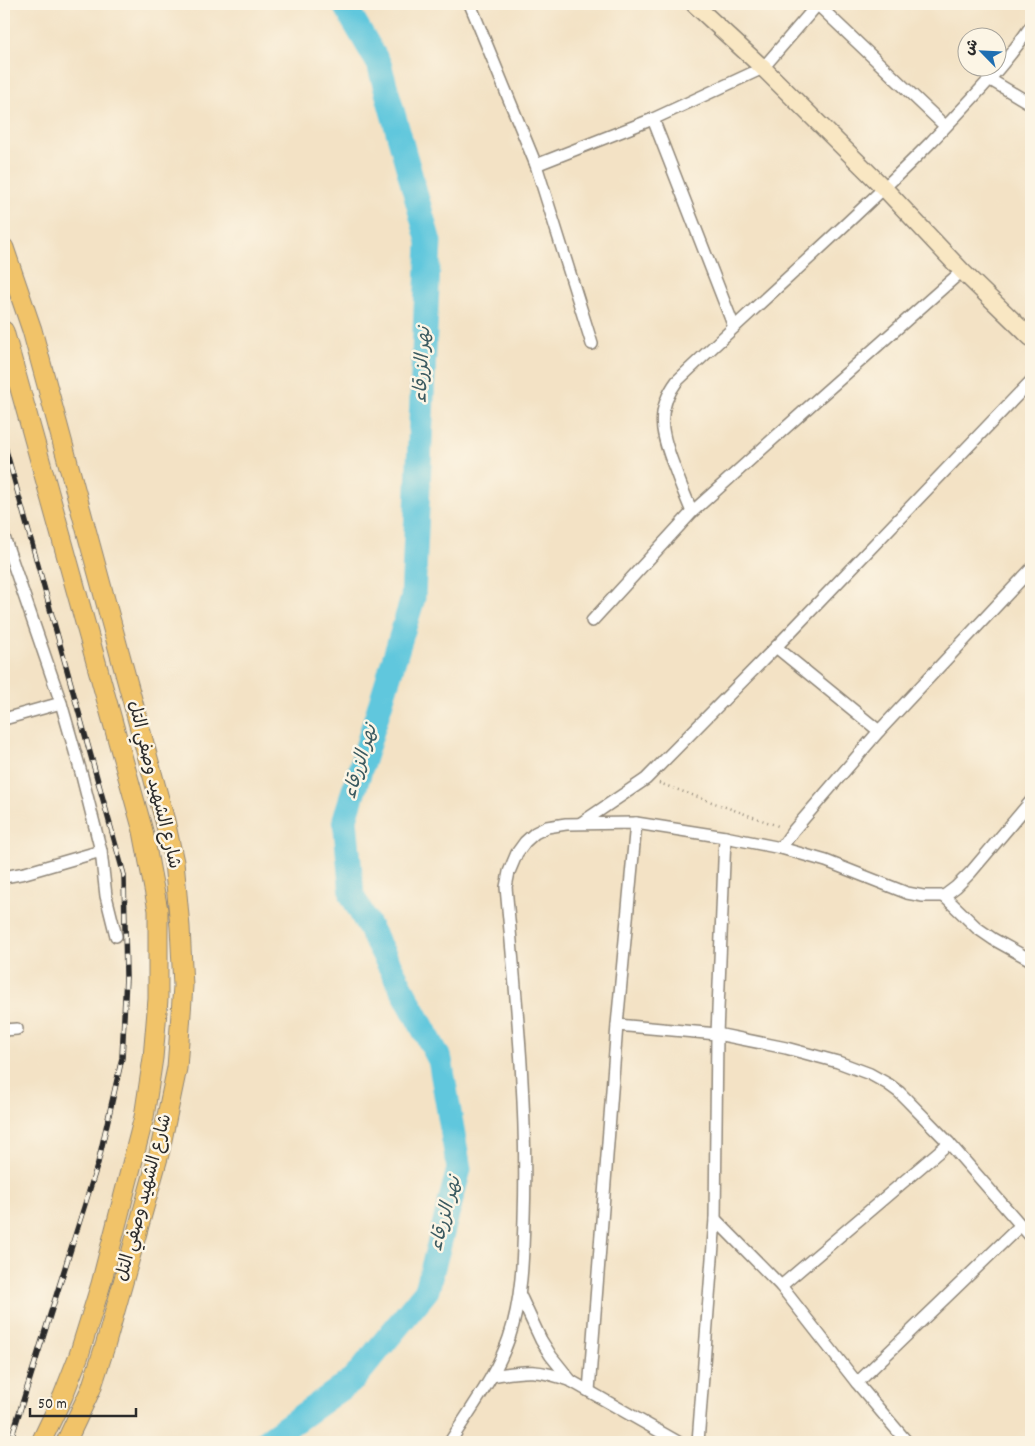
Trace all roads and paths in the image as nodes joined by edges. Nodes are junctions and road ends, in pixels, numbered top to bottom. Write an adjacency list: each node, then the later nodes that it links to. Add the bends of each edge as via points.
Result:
1 (470, 4): 10 (street)
2 (694, 4): 5 (street)
3 (818, 4): 5 (street); 9 (street)
4 (1031, 26): 6 (street)
5 (763, 68): 8 (street); 11 (street)
6 (989, 79): 7 (street); 9 (street)
7 (1031, 104)
8 (653, 119): 10 (street); 14 (street)
9 (945, 126): 11 (street)
10 (536, 166): 17 (street)
11 (884, 189): 13 (street); 14 (street)
12 (4, 248): 54 (main road, شارع الشهيد وصفي التل, via 32,330 165,821 174,862 180,927 183,986 177,1068 159,1154 106,1344 91,1389)
13 (962, 270): 16 (street); 19 (street)
14 (734, 327): 19 (street, via 677,381 670,390 662,414 665,444)
15 (4, 331): 53 (main road, شارع الشهيد وصفي التل, via 144,831 158,910 158,999 144,1117 101,1284 79,1355)
16 (1031, 338)
17 (592, 344)
18 (1031, 380): 23 (street)
19 (692, 512): 22 (street)
20 (4, 537): 24 (street)
21 (1031, 569): 26 (street)
22 (592, 621)
23 (776, 647): 26 (street); 27 (street)
24 (61, 704): 25 (street); 34 (street)
25 (4, 719)
26 (879, 731): 31 (street)
27 (646, 779): 29 (street); 31 (path)
28 (1031, 801): 36 (street, via 971,872)
29 (581, 823): 30 (street); 48 (street, via 547,827 535,833 517,854 506,887 524,1126 525,1198)
30 (636, 823): 32 (street); 39 (street)
31 (793, 831): 33 (street)
32 (725, 837): 33 (street); 42 (street)
33 (781, 848): 36 (street, via 826,861 907,893)
34 (101, 851): 35 (street); 37 (street, via 106,896)
35 (4, 877)
36 (944, 896): 38 (street, via 977,928)
37 (116, 936)
38 (1031, 960)
39 (617, 1024): 42 (street); 52 (street)
40 (17, 1029): 41 (street)
41 (4, 1030)
42 (717, 1034): 43 (street, via 786,1048 870,1074 899,1092); 44 (street)
43 (949, 1143): 45 (street); 47 (street)
44 (715, 1219): 47 (street); 57 (street)
45 (1021, 1225): 46 (street); 51 (street)
46 (1031, 1237)
47 (781, 1286): 51 (street)
48 (520, 1295): 49 (street, via 510,1336); 50 (street, via 541,1340)
49 (492, 1376): 50 (street, via 536,1371); 55 (street)
50 (571, 1381): 52 (street)
51 (857, 1383): 58 (street)
52 (589, 1391): 56 (street)
53 (41, 1442)
54 (66, 1442)
55 (450, 1442)
56 (678, 1442)
57 (698, 1442)
58 (907, 1442)

